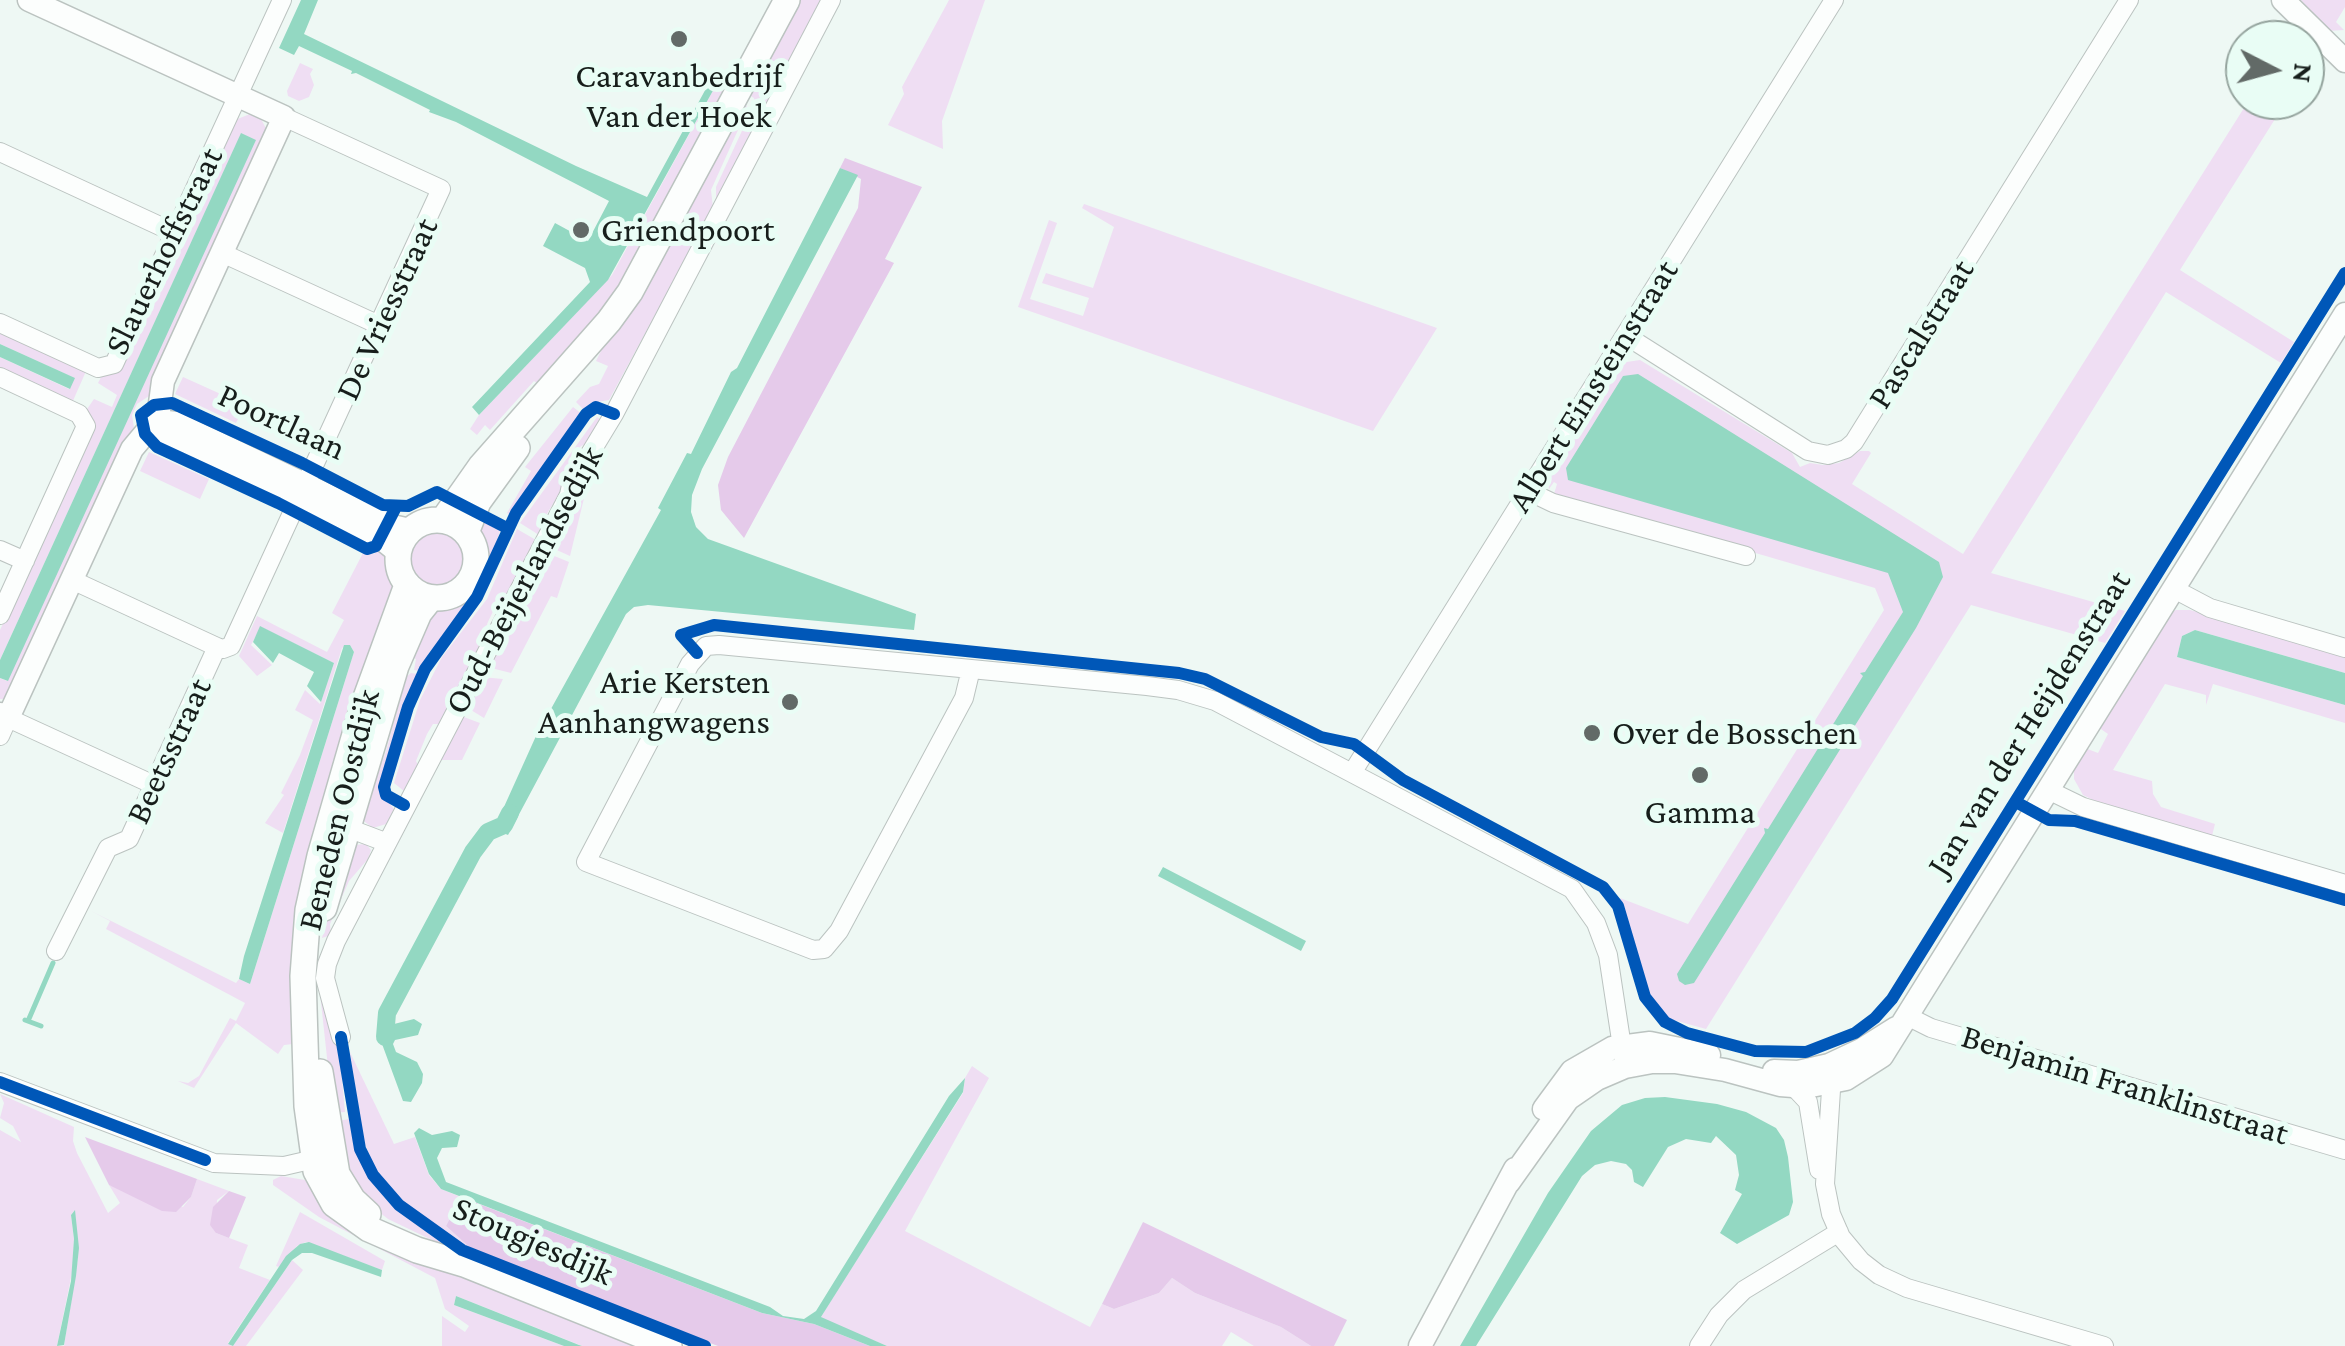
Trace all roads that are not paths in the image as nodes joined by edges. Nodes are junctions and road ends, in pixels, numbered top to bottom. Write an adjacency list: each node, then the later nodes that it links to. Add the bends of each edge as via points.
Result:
1 (29, 0): 9 (street)
2 (282, 0): 9 (street, Slauerhoffstraat)
3 (787, 0): 22 (main road, via 594,351 469,519)
4 (831, 0): 40 (street, Oud-Beijerlandsedijk)
5 (1834, 0): 17 (street, Albert Einsteinstraat)
6 (2128, 0): 17 (street, Pascalstraat, via 1846,449 1828,455 1808,451)
7 (2283, 0): 8 (street)
8 (2345, 61)
9 (238, 95): 10 (street); 12 (street, Slauerhoffstraat)
10 (284, 116): 13 (street, Poortlaan); 16 (street, De Vriesstraat, via 442,188)
11 (0, 152): 12 (street)
12 (175, 232): 15 (street, Slauerhoffstraat, via 109,368)
13 (222, 253): 16 (street); 19 (street, Poortlaan, via 161,386)
14 (2345, 314): 29 (street, Jan van der Heijdenstraat)
15 (0, 324)
16 (379, 326): 20 (street, De Vriesstraat)
17 (1625, 335): 21 (street, Albert Einsteinstraat)
18 (0, 378): 26 (street, via 85,422)
19 (157, 421): 20 (street, Poortlaan, via 171,420); 27 (street, Poortlaan, via 132,449)
20 (304, 490): 23 (street, Poortlaan, via 387,524); 32 (street, Beetsstraat, via 231,646)
21 (1528, 491): 25 (street); 36 (street, Albert Einsteinstraat)
22 (454, 526): 23 (main road, via 426,522); 30 (main road, via 475,550 473,575 456,594)
23 (404, 541): 28 (main road, via 400,572)
24 (0, 550): 26 (street)
25 (1746, 556)
26 (25, 561): 31 (street)
27 (72, 580): 32 (street); 35 (street, Poortlaan)
28 (408, 585): 30 (main road); 39 (main road, Beneden Oostdijk, via 372,676)
29 (2174, 589): 33 (street, via 2210,608); 38 (street, Jan van der Heijdenstraat)
30 (431, 598): 39 (main road, Beneden Oostdijk, via 400,652)
31 (0, 614)
32 (217, 647): 37 (street, Beetsstraat)
33 (2345, 648)
34 (972, 669): 34 (street, via 706,646 586,862 816,951 826,947 964,698); 36 (street, via 1199,694)
35 (3, 723): 37 (street)
36 (1352, 772): 45 (street, via 1572,889 1603,938)
37 (154, 785): 42 (street, Beetsstraat, via 129,839 108,848)
38 (2048, 790): 41 (street, via 2083,807); 43 (street, Jan van der Heijdenstraat)
39 (338, 824): 40 (street); 50 (main road, Beneden Oostdijk, via 310,900 304,942 307,1106)
40 (385, 842): 44 (street, Oud-Beijerlandsedijk, via 326,964)
41 (2345, 884)
42 (56, 950)
43 (1903, 1021): 46 (street, Jan van der Heijdenstraat); 48 (street, Jan van der Heijdenstraat, via 1877,1061); 49 (street, Benjamin Franklinstraat)
44 (342, 1037)
45 (1623, 1056): 46 (street, Jan van der Heijdenstraat, via 1657,1043); 54 (street, Jan van der Heijdenstraat, via 1594,1055 1566,1077)
46 (1801, 1078): 48 (street, Jan van der Heijdenstraat); 51 (street)
47 (0, 1082): 50 (street, via 206,1160 284,1166)
48 (1829, 1084): 51 (street)
49 (2345, 1150)
50 (322, 1158): 53 (main road, Stougjesdijk, via 329,1198 353,1220)
51 (1826, 1184): 52 (street)
52 (1839, 1232): 55 (street, via 1744,1290); 56 (street, via 1861,1261 1894,1283)
53 (668, 1346)
54 (1420, 1346)
55 (1699, 1346)
56 (2104, 1346)

